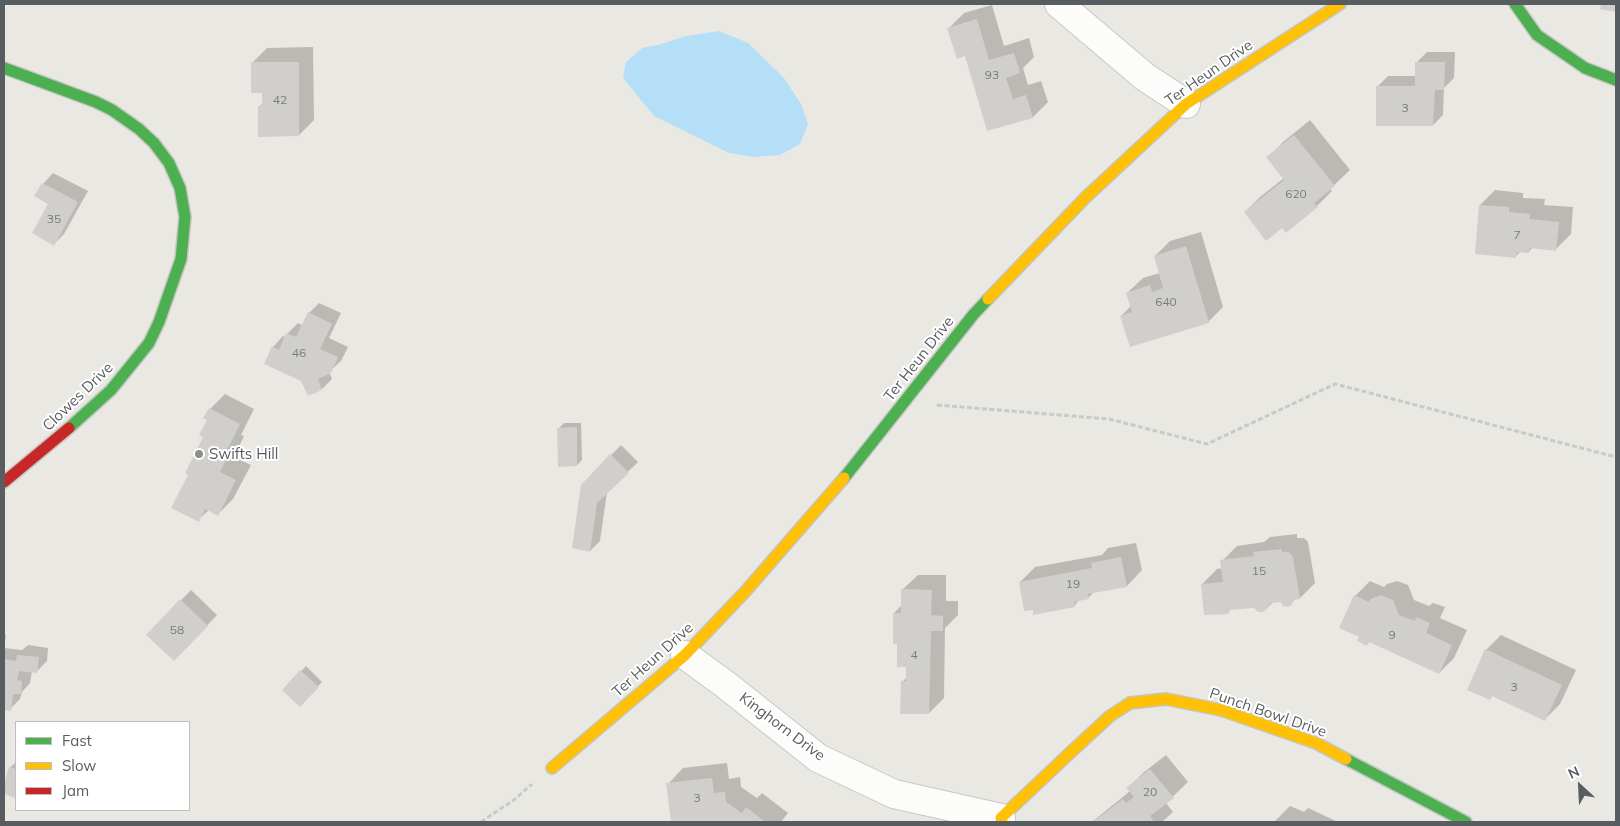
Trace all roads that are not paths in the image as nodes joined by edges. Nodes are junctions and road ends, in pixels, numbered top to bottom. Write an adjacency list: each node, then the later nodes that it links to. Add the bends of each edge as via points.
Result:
1 (1059, 4): 6 (street, via 1145,77)
2 (1340, 4): 6 (street, Ter Heun Drive)
3 (1515, 4): 5 (street, via 1536,35 1585,68)
4 (4, 68): 7 (street, Clowes Drive, via 96,102 138,129 169,163 180,188 184,217 181,259 159,322 148,343 111,390)
5 (1616, 80)
6 (1186, 104): 8 (street, Ter Heun Drive, via 1085,198 973,315 834,490 744,594)
7 (4, 482)
8 (685, 655): 9 (street, Ter Heun Drive); 10 (street, Kinghorn Drive, via 818,758 894,794)
9 (552, 768)
10 (1002, 820): 11 (street, Punch Bowl Drive, via 1110,716 1130,703 1166,699 1221,710 1316,742)
11 (1466, 822)

